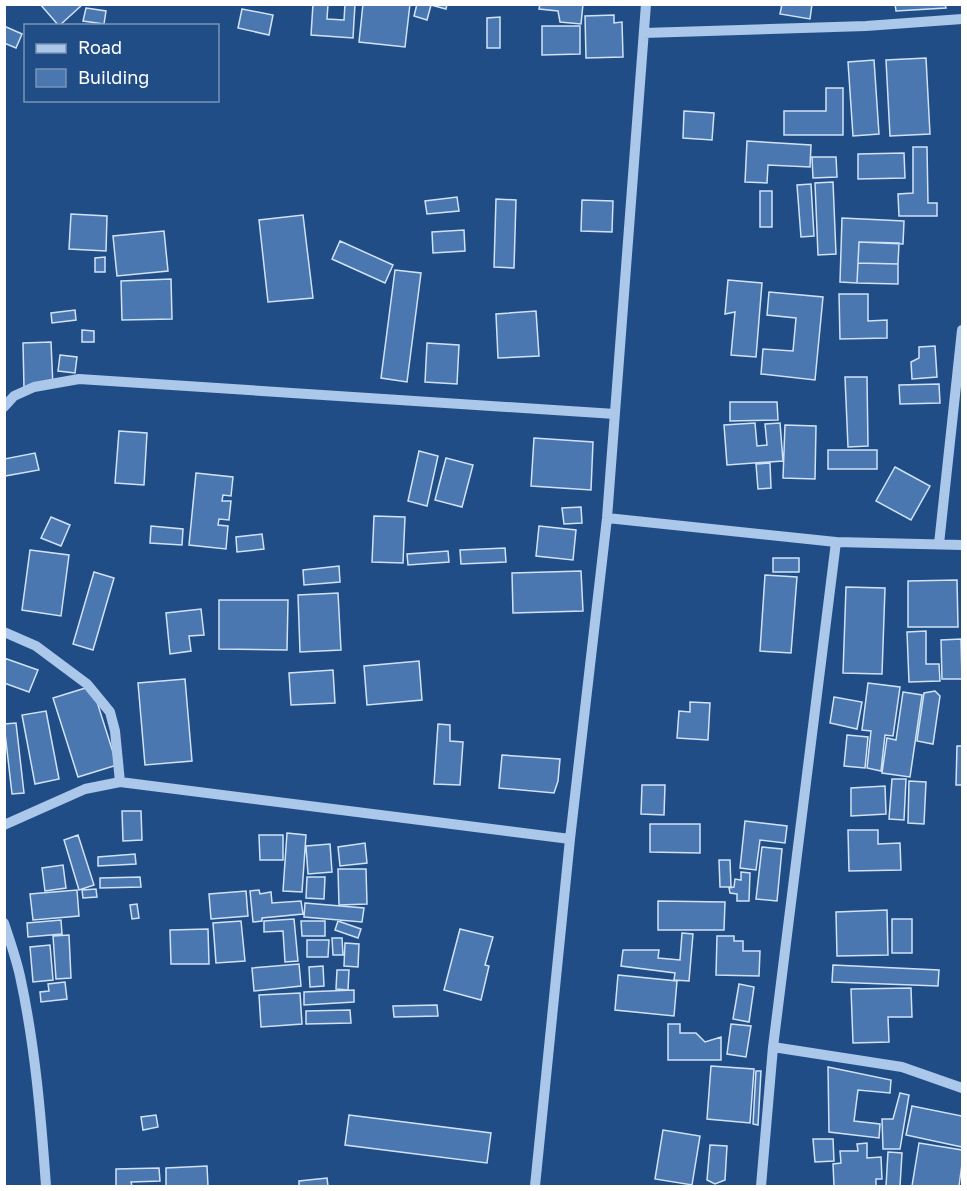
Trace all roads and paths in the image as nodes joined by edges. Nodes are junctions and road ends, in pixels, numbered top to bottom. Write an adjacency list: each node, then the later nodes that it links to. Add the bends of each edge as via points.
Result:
1 (646, 4): 3 (street)
2 (963, 19): 3 (street)
3 (644, 33): 6 (street)
4 (963, 330): 9 (street)
5 (4, 407): 6 (street, via 14,396 34,387 79,379)
6 (615, 414): 7 (street)
7 (607, 518): 8 (street); 14 (street)
8 (836, 542): 9 (street); 16 (street)
9 (939, 544): 10 (street)
10 (963, 545)
11 (4, 632): 12 (street, via 36,646 87,684 110,712)
12 (120, 782): 13 (street, via 85,789); 14 (street)
13 (4, 825)
14 (570, 839): 19 (street)
15 (4, 923): 18 (street, via 20,975 36,1064)
16 (773, 1047): 17 (street, via 902,1067); 20 (street)
17 (963, 1088)
18 (46, 1186)
19 (535, 1186)
20 (761, 1186)

